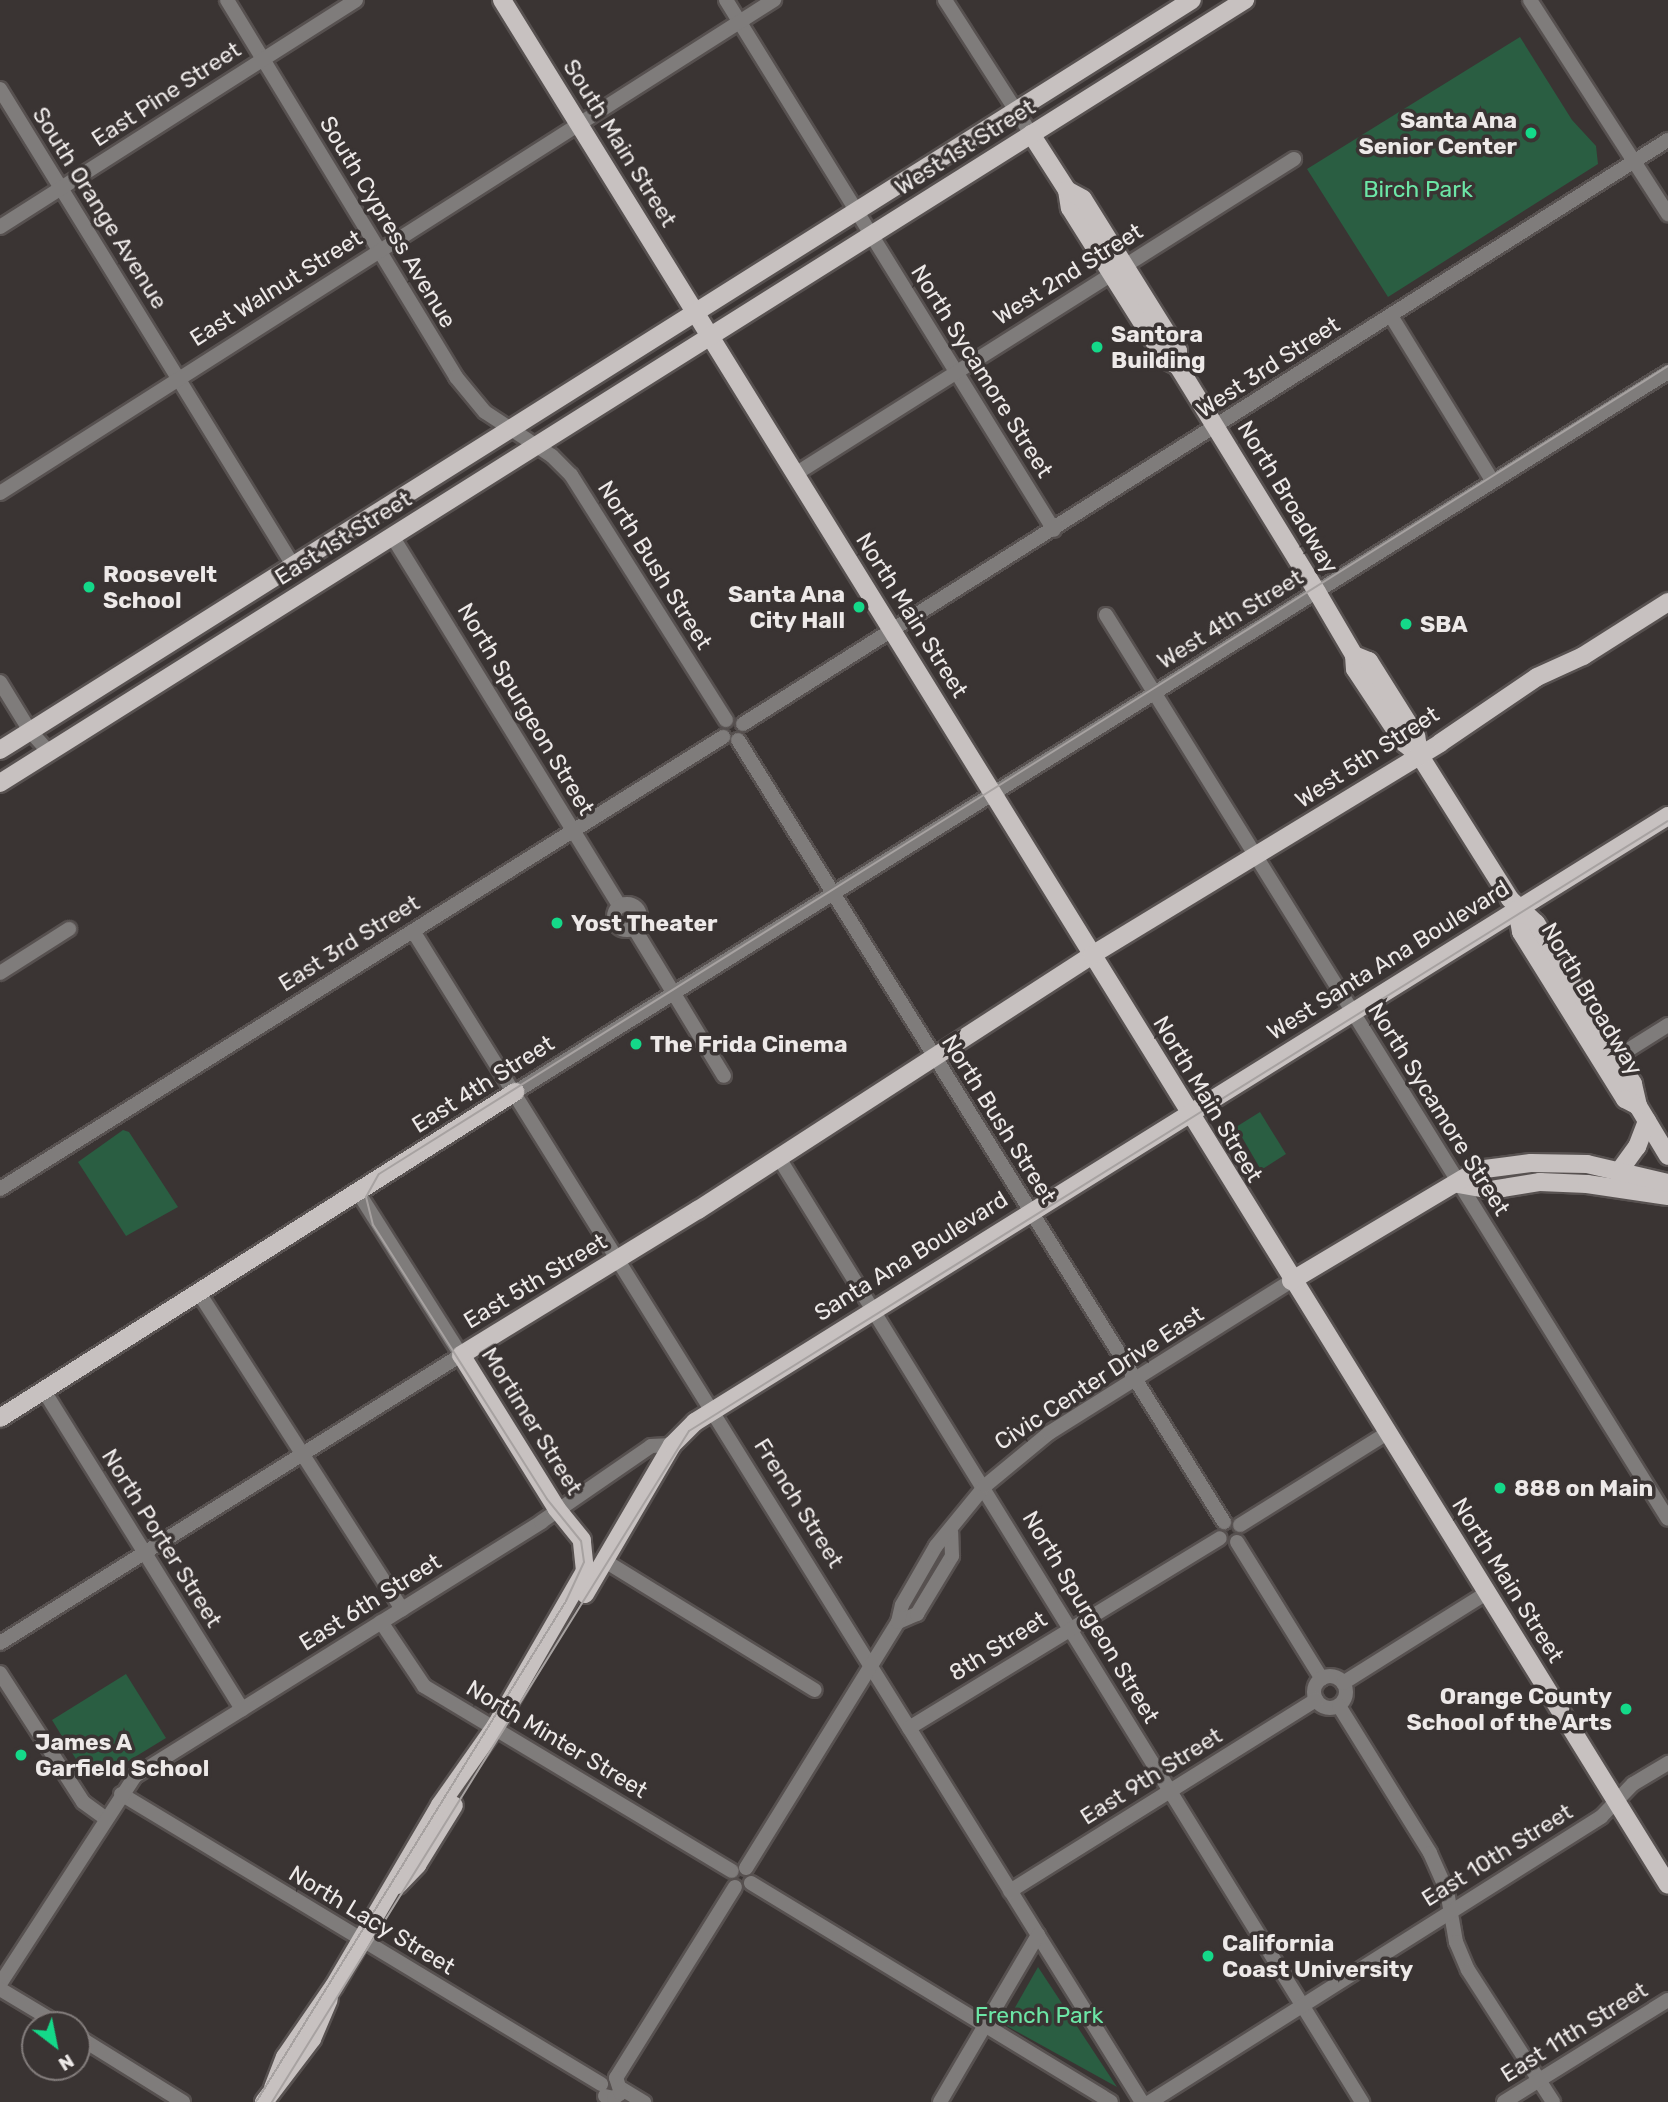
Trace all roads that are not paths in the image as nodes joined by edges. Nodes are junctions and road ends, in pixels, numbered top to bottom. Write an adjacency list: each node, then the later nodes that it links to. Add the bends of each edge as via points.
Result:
1 (227, 0): 11 (street, South Cypress Avenue)
2 (356, 0): 11 (street, East Pine Street)
3 (502, 0): 14 (main road, South Main Street)
4 (726, 0): 10 (street, North Sycamore Street)
5 (774, 0): 10 (street, East Walnut Street)
6 (945, 0): 13 (street)
7 (1192, 0): 13 (main road, West 1st Street)
8 (1245, 0): 15 (main road, West 1st Street)
9 (1530, 0): 18 (street)
10 (739, 22): 14 (street, East Walnut Street); 20 (street, North Sycamore Street)
11 (263, 59): 19 (street, East Pine Street); 24 (street, South Cypress Avenue)
12 (0, 89): 19 (street, South Orange Avenue)
13 (1013, 112): 15 (street); 20 (main road, West 1st Street)
14 (578, 123): 24 (street, East Walnut Street); 26 (main road, South Main Street)
15 (1031, 134): 23 (main road, West 1st Street); 25 (main road, North Broadway, via 1067,190 1070,208)
16 (1668, 140): 18 (street, West 3rd Street)
17 (1294, 159): 25 (street, West 2nd Street)
18 (1634, 161): 21 (street); 27 (street, West 3rd Street)
19 (61, 188): 22 (street, East Pine Street); 31 (street, South Orange Avenue)
20 (857, 214): 23 (street, North Sycamore Street); 26 (main road, West 1st Street)
21 (1668, 214)
22 (0, 227)
23 (871, 236): 28 (main road, West 1st Street); 29 (street, North Sycamore Street)
24 (379, 249): 31 (street, East Walnut Street); 33 (street, South Cypress Avenue, via 456,377 485,412)
25 (1118, 270): 29 (street, West 2nd Street); 32 (main road, North Broadway, via 1165,359 1178,366)
26 (697, 312): 28 (main road, South Main Street); 33 (main road, East 1st Street)
27 (1391, 316): 32 (street, West 3rd Street); 36 (street)
28 (712, 335): 34 (main road, East 1st Street); 35 (main road, North Main Street)
29 (955, 371): 35 (street, West 2nd Street); 38 (street, North Sycamore Street)
30 (1668, 372): 36 (street, West 4th Street)
31 (177, 377): 37 (street, East Walnut Street); 40 (street, South Orange Avenue)
32 (1216, 427): 38 (street, West 3rd Street); 41 (main road, North Broadway)
33 (509, 428): 34 (street, South Cypress Avenue); 40 (main road, East 1st Street)
34 (536, 445): 39 (main road, East 1st Street); 47 (street, North Bush Street, via 570,474)
35 (797, 473): 44 (main road, North Main Street)
36 (1492, 480): 41 (street, West 4th Street)
37 (0, 493)
38 (1054, 530): 44 (street, West 3rd Street)
39 (392, 536): 52 (main road, East 1st Street); 57 (street, North Spurgeon Street)
40 (293, 565): 49 (main road, East 1st Street)
41 (1317, 592): 46 (street, West 4th Street); 53 (main road, North Broadway, via 1354,655 1354,669 1404,743)
42 (1668, 602): 53 (main road, West 5th Street, via 1583,656 1527,682)
43 (1106, 614): 46 (street, North Sycamore Street)
44 (893, 631): 48 (street); 55 (main road, North Main Street)
45 (0, 682): 49 (street)
46 (1155, 694): 55 (street, West 4th Street); 58 (street, North Sycamore Street)
47 (726, 720): 48 (street); 50 (street, via 720,729)
48 (743, 724): 50 (street)
49 (30, 731): 51 (main road, East 1st Street); 52 (street)
50 (730, 738): 57 (street, East 3rd Street); 59 (street, North Bush Street)
51 (0, 750)
52 (49, 752): 54 (main road, East 1st Street)
53 (1420, 756): 58 (main road, West 5th Street); 60 (main road, North Broadway)
54 (0, 783)
55 (993, 793): 59 (street, East 4th Street); 63 (main road, North Main Street)
56 (1668, 817): 60 (main road, West Santa Ana Boulevard)
57 (574, 831): 62 (street, East 3rd Street); 65 (street, North Spurgeon Street, via 620,906 614,916 617,925 634,928)
58 (1257, 858): 63 (main road, West 5th Street); 66 (street, North Sycamore Street)
59 (831, 894): 65 (street, East 4th Street); 68 (street, North Bush Street)
60 (1517, 909): 66 (main road, West Santa Ana Boulevard); 69 (main road, North Broadway, via 1536,923); 73 (main road, North Broadway, via 1521,932 1625,1099)
61 (69, 929): 64 (street)
62 (413, 931): 71 (street, French Street); 80 (street, East 3rd Street)
63 (1092, 955): 68 (main road, East 5th Street); 72 (main road, North Main Street)
64 (0, 973)
65 (673, 992): 70 (street, North Spurgeon Street); 71 (street, East 4th Street)
66 (1353, 1011): 72 (main road, West Santa Ana Boulevard); 79 (street, North Sycamore Street)
67 (1668, 1025): 69 (street)
68 (933, 1055): 76 (main road, East 5th Street); 83 (street, North Bush Street)
69 (1617, 1057): 73 (main road, North Broadway, via 1638,1094)
70 (724, 1076)
71 (515, 1092): 81 (main road, East 4th Street); 84 (street, French Street)
72 (1188, 1114): 74 (main road, West Santa Ana Boulevard); 85 (main road, North Main Street)
73 (1642, 1114): 75 (main road, North Broadway); 77 (main road, via 1637,1147)
74 (1136, 1147): 83 (main road, Santa Ana Boulevard)
75 (1668, 1156)
76 (779, 1158): 84 (main road, East 5th Street); 87 (street, North Spurgeon Street)
77 (1620, 1170): 78 (main road); 79 (main road, via 1531,1163 1477,1170)
78 (1668, 1183)
79 (1458, 1184): 82 (main road, via 1491,1190 1540,1182 1587,1184); 85 (main road, via 1408,1207); 98 (street, North Sycamore Street)
80 (0, 1189)
81 (358, 1192): 86 (main road, East 4th Street); 88 (street, Mortimer Street)
82 (1668, 1196)
83 (1030, 1212): 87 (main road, Santa Ana Boulevard); 89 (street, North Bush Street)
84 (620, 1259): 88 (main road, East 5th Street); 91 (street, French Street)
85 (1291, 1281): 89 (street, Civic Center Drive East); 93 (main road, North Main Street)
86 (199, 1293): 90 (main road, East 4th Street); 95 (street)
87 (872, 1310): 91 (main road, Santa Ana Boulevard); 96 (street, North Spurgeon Street)
88 (461, 1355): 95 (street, East 5th Street); 97 (main road, Mortimer Street)
89 (1134, 1380): 96 (street, Civic Center Drive East, via 1049,1433); 99 (street, North Bush Street)
90 (44, 1391): 92 (main road, East 4th Street); 103 (street, North Porter Street)
91 (714, 1409): 94 (main road, Santa Ana Boulevard); 111 (street, French Street)
92 (0, 1418)
93 (1387, 1433): 100 (street); 105 (main road, North Main Street)
94 (672, 1445): 97 (street, East 6th Street, via 651,1446); 104 (main road, Santa Ana Boulevard)
95 (303, 1454): 103 (street, East 5th Street); 106 (street)
96 (985, 1486): 109 (street, North Spurgeon Street); 111 (street, Civic Center Drive East, via 936,1546)
97 (557, 1509): 106 (street, East 6th Street); 107 (main road, Mortimer Street, via 582,1540 585,1571)
98 (1668, 1519)
99 (1224, 1521): 100 (street); 101 (street)
100 (1240, 1525): 102 (street)
101 (1220, 1538): 102 (street, via 1229,1544); 109 (street, 8th Street)
102 (1237, 1542): 113 (street)
103 (144, 1552): 110 (street, East 5th Street); 118 (street, North Porter Street)
104 (606, 1561): 107 (main road, Santa Ana Boulevard, via 578,1606); 115 (street)
105 (1488, 1592): 114 (street); 124 (main road, North Main Street)
106 (402, 1609): 108 (street, East 6th Street)
107 (561, 1619): 119 (main road)
108 (381, 1622): 118 (street, East 6th Street); 119 (street, North Minter Street, via 416,1678)
109 (1071, 1627): 120 (street, 8th Street); 122 (street, North Spurgeon Street)
110 (0, 1643)
111 (872, 1666): 120 (street, French Street); 126 (street, Civic Center Drive East)
112 (0, 1673): 125 (street, via 83,1802)
113 (1322, 1679): 114 (street, via 1336,1677); 116 (street, via 1316,1686)
114 (1343, 1683): 117 (street, via 1346,1692)
115 (815, 1690)
116 (1316, 1700): 117 (street, via 1324,1707); 122 (street, East 9th Street)
117 (1339, 1706): 131 (street, via 1430,1853 1447,1891)
118 (242, 1709): 123 (street, East 6th Street, via 135,1776)
119 (495, 1727): 126 (street, North Minter Street); 133 (main road, via 417,1865 389,1895)
120 (909, 1728): 130 (street, French Street)
121 (1668, 1763): 124 (street, East 10th Street)
122 (1170, 1791): 130 (street, East 9th Street); 136 (street, North Spurgeon Street)
123 (121, 1794): 125 (street, East 6th Street); 133 (street, North Lacy Street)
124 (1617, 1801): 128 (main road, North Main Street); 131 (street, East 10th Street, via 1601,1816)
125 (105, 1818): 134 (street, East 6th Street)
126 (739, 1870): 127 (street); 129 (street)
127 (751, 1883): 129 (street, via 744,1889); 138 (street)
128 (1668, 1885)
129 (734, 1887): 141 (street)
130 (1010, 1891): 132 (street, French Street)
131 (1449, 1913): 136 (street, East 10th Street); 140 (street, via 1468,1970)
132 (1038, 1935): 138 (street); 148 (street, French Street)
133 (360, 1941): 142 (street, North Lacy Street); 143 (main road, via 285,2056)
134 (0, 1987): 137 (street)
135 (1668, 2000): 140 (street, East 11th Street)
136 (1302, 2006): 149 (street, East 10th Street); 150 (street, North Spurgeon Street)
137 (38, 2011)
138 (987, 2027): 146 (street); 147 (street)
139 (91, 2045): 144 (street)
140 (1539, 2080): 151 (street, East 11th Street); 152 (street)
141 (619, 2083): 142 (street, via 618,2096); 145 (street)
142 (602, 2094)
143 (268, 2095)
144 (183, 2102)
145 (644, 2102)
146 (940, 2102)
147 (1111, 2102)
148 (1142, 2102)
149 (1150, 2102)
150 (1362, 2102)
151 (1504, 2102)
152 (1553, 2102)

